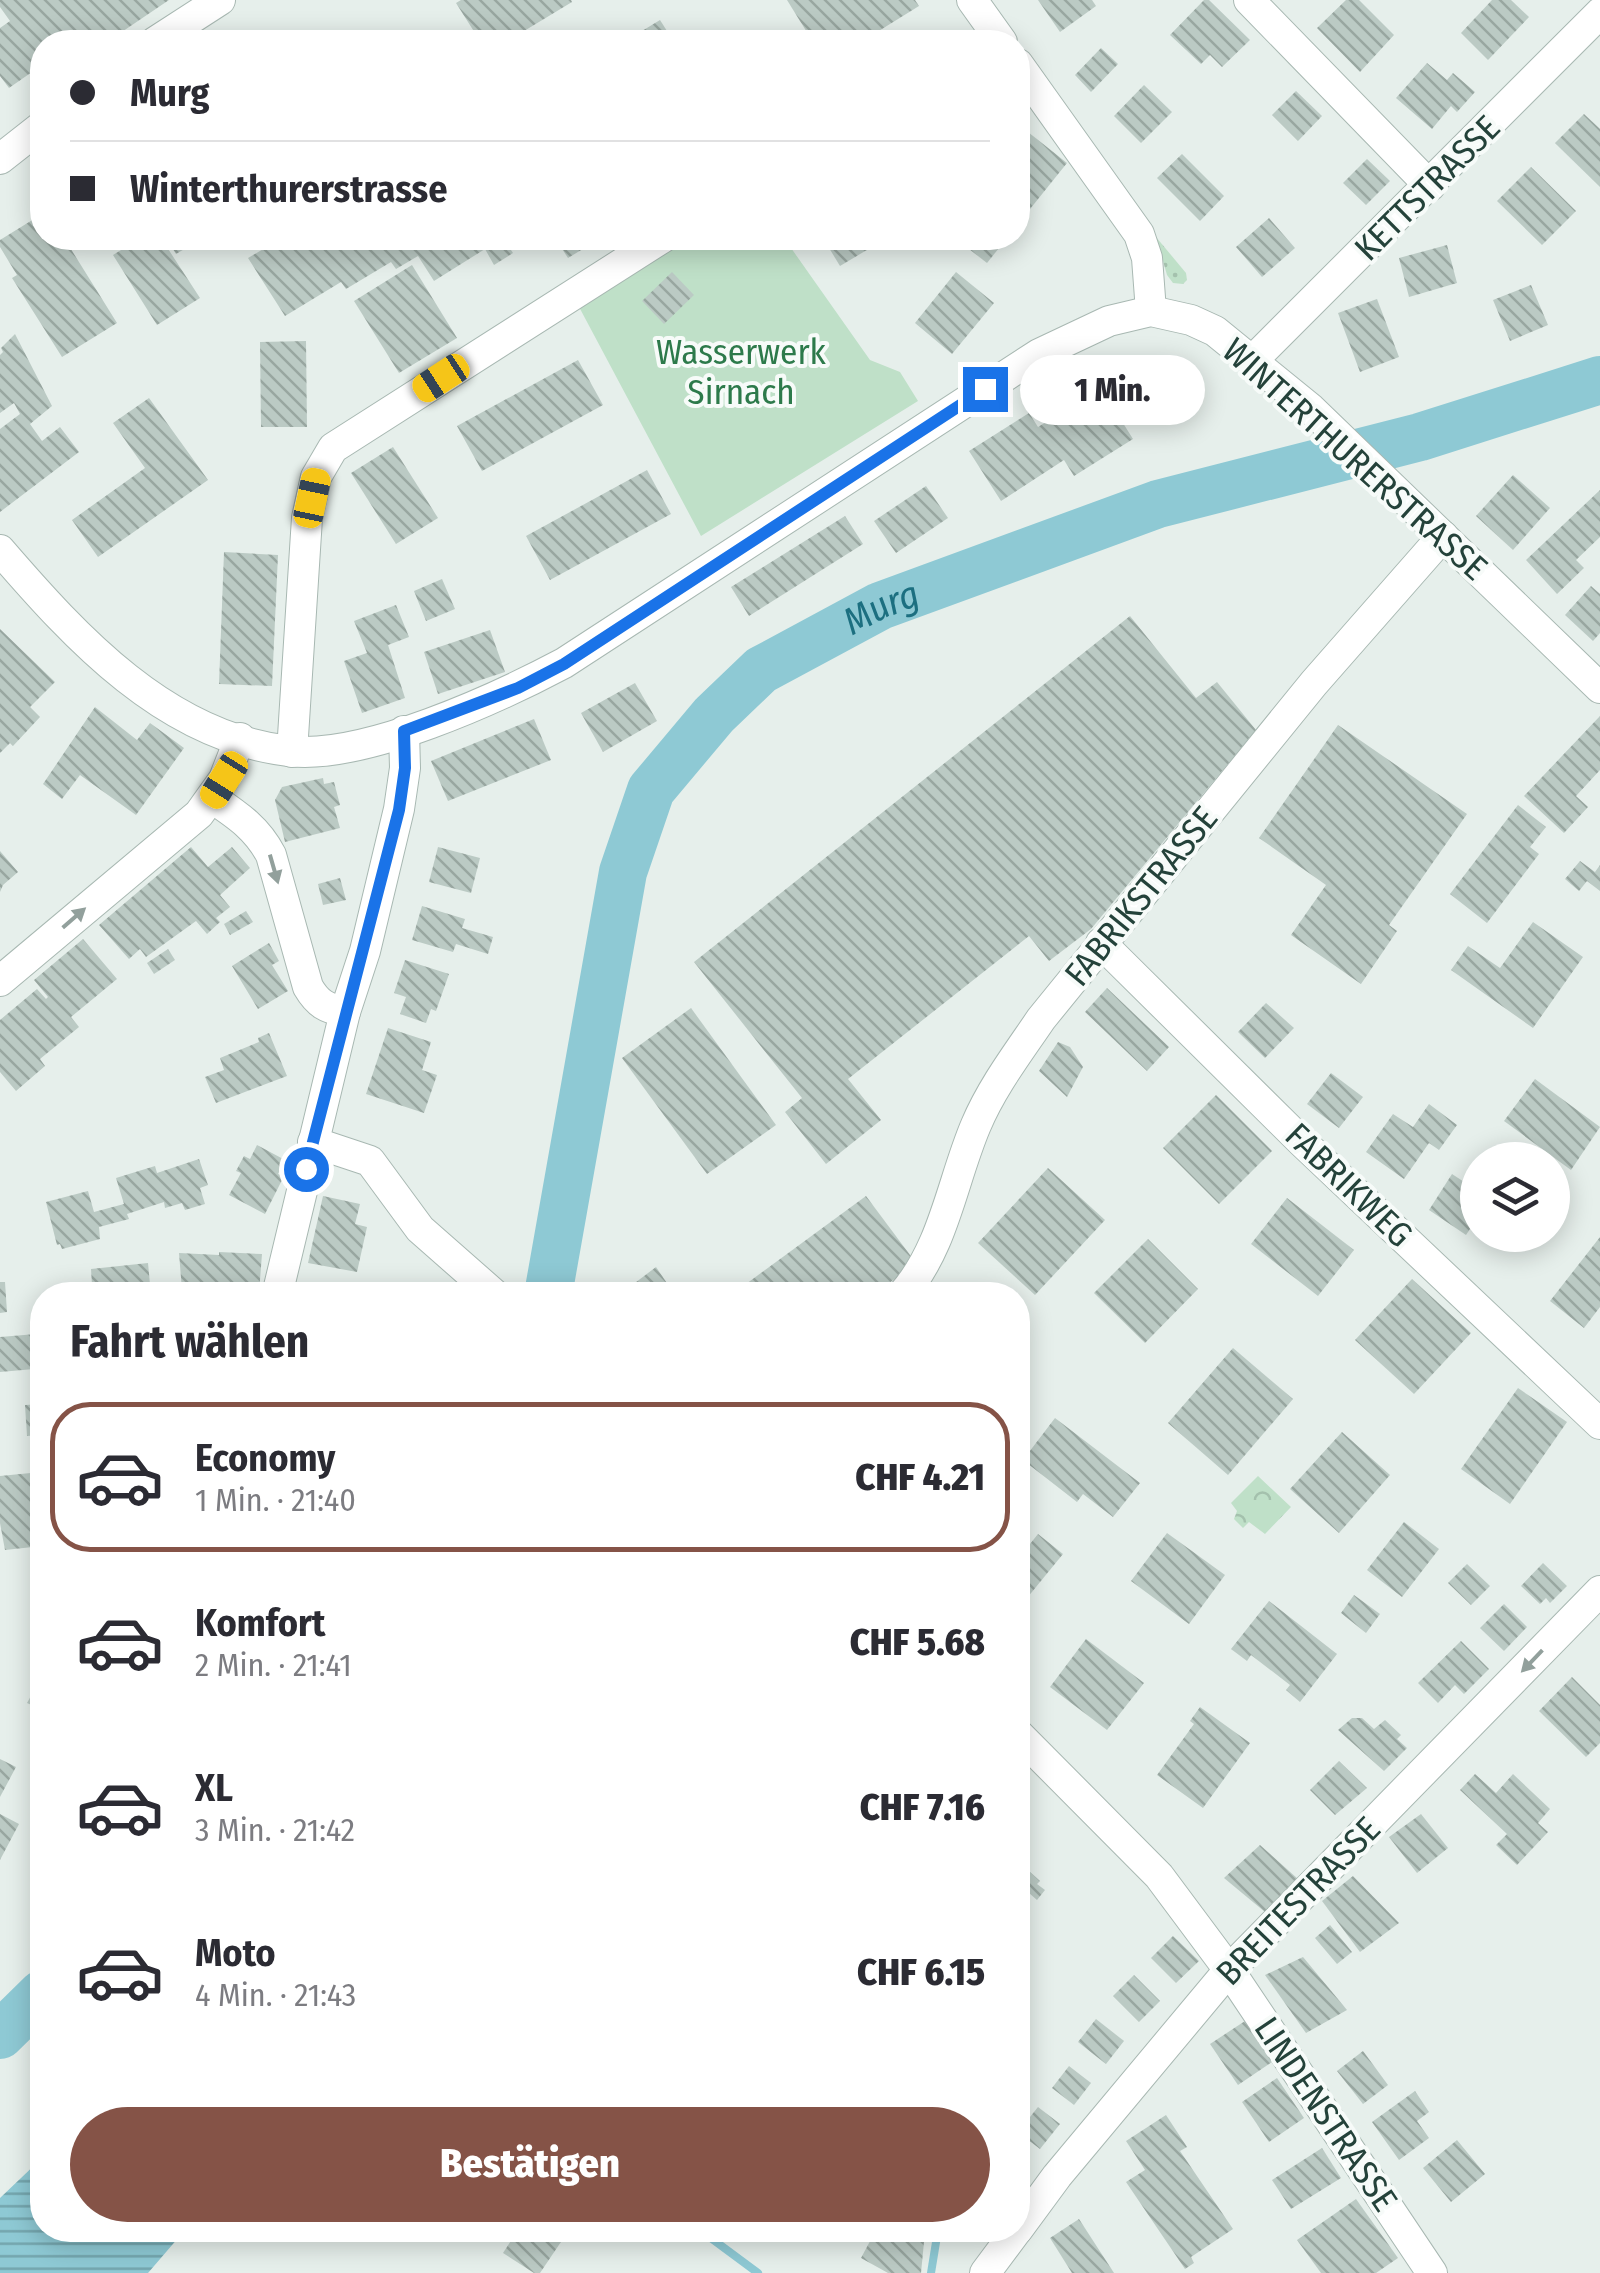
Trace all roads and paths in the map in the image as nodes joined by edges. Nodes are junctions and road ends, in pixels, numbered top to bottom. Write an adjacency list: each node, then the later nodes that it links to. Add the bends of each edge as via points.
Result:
1 (220, 0): 5 (street)
2 (972, 0): 6 (street)
3 (1248, 0): 10 (street)
4 (1600, 12): 10 (street, KETTSTRASSE)
5 (174, 30)
6 (987, 30)
7 (1030, 81): 12 (street, via 1139,234)
8 (30, 135): 9 (street)
9 (0, 159)
10 (1430, 186): 13 (street, KETTSTRASSE)
11 (643, 250): 19 (street, via 333,448 316,477 307,518)
12 (1152, 311): 13 (street, WINTERTHURERSTRASSE, via 1203,325); 17 (street, via 1109,322 1039,354 564,664)
13 (1252, 362): 14 (street, WINTERTHURERSTRASSE)
14 (1443, 536): 16 (street, WINTERTHURERSTRASSE); 21 (street, FABRIKSTRASSE)
15 (0, 550): 18 (street, via 59,618 127,678 172,708)
16 (1593, 669)
17 (404, 731): 19 (street); 23 (street, via 399,810)
18 (240, 738): 19 (street); 20 (street)
19 (292, 752)
20 (212, 798): 22 (street, one-way to 20); 23 (street, one-way to 23, via 263,841 308,986 316,1002)
21 (1100, 944): 27 (street, FABRIKSTRASSE, via 1000,1081 956,1176 938,1236); 28 (street, FABRIKWEG)
22 (0, 981)
23 (345, 1012): 24 (street)
24 (313, 1142): 25 (street); 26 (street, via 370,1161 420,1229)
25 (280, 1282)
26 (480, 1282)
27 (912, 1282)
28 (1600, 1424)
29 (1600, 1592): 31 (street, BREITESTRASSE, one-way to 31)
30 (1030, 1746): 31 (street, LINDENSTRASSE, via 1159,1876)
31 (1229, 1970): 32 (street, BREITESTRASSE); 35 (street, LINDENSTRASSE)
32 (1030, 2212)
33 (1008, 2242): 34 (street, BREITESTRASSE)
34 (985, 2273)
35 (1432, 2273)

